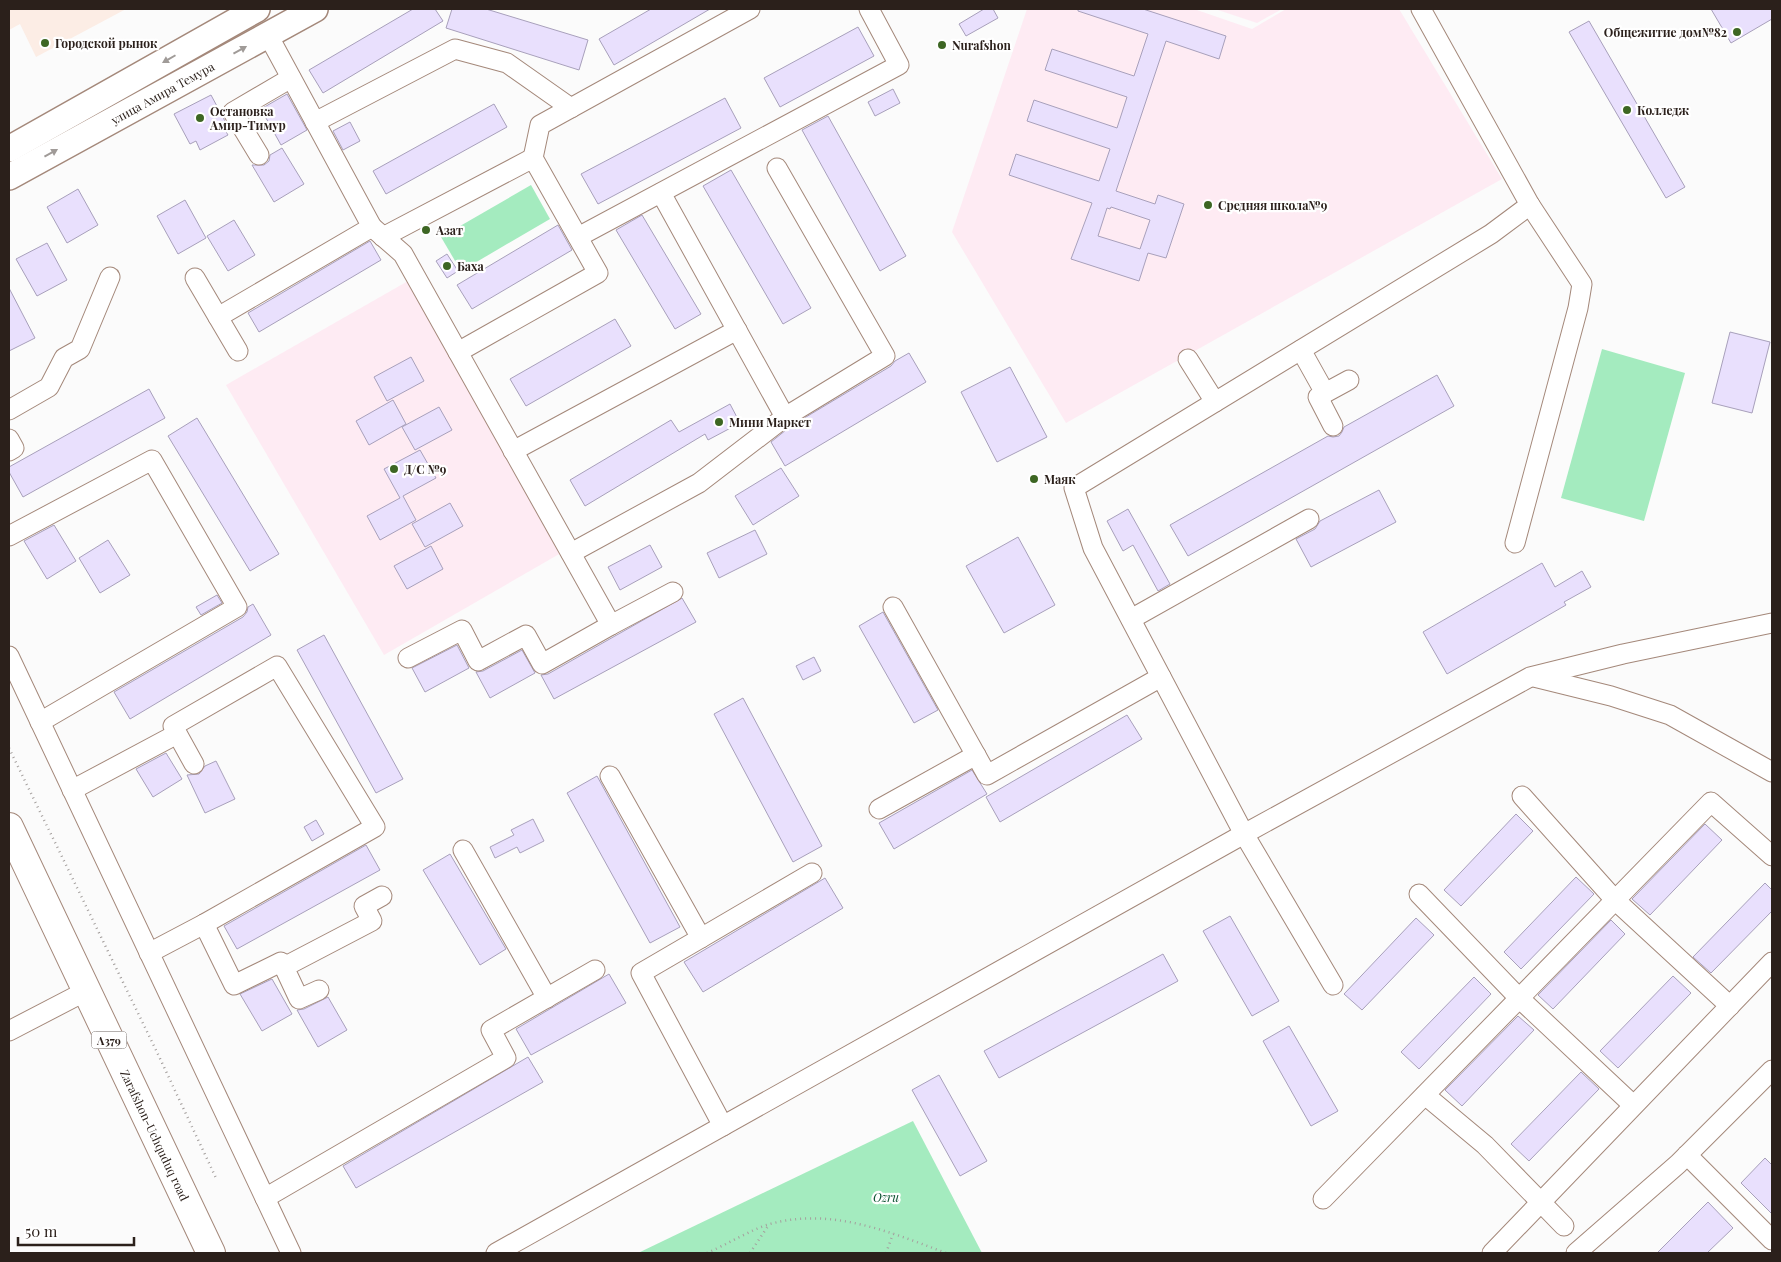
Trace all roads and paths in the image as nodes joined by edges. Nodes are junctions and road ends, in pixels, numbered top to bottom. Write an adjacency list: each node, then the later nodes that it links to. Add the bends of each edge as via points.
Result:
1 (257, 9): 10 (main road, улица Амира Темура, one-way to 10)
2 (315, 9): 6 (main road, улица Амира Темура)
3 (750, 9): 8 (street)
4 (869, 9): 15 (street, via 899,66)
5 (1421, 9): 16 (street)
6 (268, 35): 7 (street); 14 (main road, улица Амира Темура, one-way to 6)
7 (291, 78): 9 (street); 11 (street, via 233,112)
8 (571, 108): 9 (street, via 507,62 455,49); 12 (street, via 540,124)
9 (315, 122): 17 (street)
10 (9, 149)
11 (259, 155)
12 (532, 158): 17 (street); 18 (street)
13 (777, 168): 31 (street, via 885,356)
14 (9, 177)
15 (662, 192): 18 (street); 22 (street)
16 (1530, 205): 23 (street, via 1491,234); 38 (street, via 1582,284)
17 (378, 232): 21 (street); 25 (street, via 403,254)
18 (578, 238): 25 (street, via 598,273)
19 (110, 277): 30 (street, via 80,350 64,358 49,387)
20 (195, 278): 21 (street)
21 (218, 317): 24 (street)
22 (737, 330): 31 (street); 35 (street)
23 (1301, 350): 28 (street); 29 (street)
24 (238, 351)
25 (458, 352): 35 (street)
26 (1188, 359): 29 (street)
27 (1349, 380): 28 (street)
28 (1325, 393): 32 (street, via 1318,397)
29 (1215, 402): 42 (street, via 1074,488 1093,548)
30 (9, 410)
31 (785, 417): 39 (street, via 699,482)
32 (1333, 426)
33 (9, 439): 34 (street, via 14,448)
34 (9, 451)
35 (513, 451): 39 (street)
36 (1309, 518): 42 (street)
37 (9, 536): 49 (street, via 152,460 236,607)
38 (1515, 543)
39 (571, 553): 44 (street)
40 (673, 592): 44 (street)
41 (893, 607): 52 (street)
42 (1130, 619): 47 (street)
43 (1772, 623): 48 (street)
44 (611, 625): 46 (street, via 542,664 526,635 478,660 462,630)
45 (9, 656): 49 (street)
46 (408, 658)
47 (1161, 677): 52 (street, via 987,775); 60 (street)
48 (1530, 677): 54 (street, via 1611,696 1670,715); 60 (street)
49 (40, 722): 56 (street)
50 (177, 734): 53 (street); 56 (street); 67 (street, via 173,726 277,666 375,828)
51 (9, 748): 85 (path)
52 (976, 754): 58 (street)
53 (194, 764)
54 (1772, 772)
55 (610, 776): 68 (street)
56 (72, 790): 69 (street)
57 (1522, 796): 66 (street)
58 (879, 808)
59 (9, 827): 75 (highway, Zarafshon-Uchquduq road / A379)
60 (1244, 834): 73 (street); 83 (street)
61 (463, 850): 76 (street)
62 (1772, 856): 66 (street, via 1711,802)
63 (812, 873): 68 (street)
64 (1419, 894): 77 (street)
65 (382, 896): 71 (street, via 364,906 372,921)
66 (1615, 900): 77 (street); 78 (street)
67 (204, 924): 69 (street); 71 (street, via 234,985 281,962)
68 (701, 938): 83 (street, via 641,973)
69 (149, 953): 86 (street)
70 (1772, 962): 78 (street)
71 (284, 967): 74 (street, via 299,999)
72 (595, 970): 76 (street)
73 (1333, 985)
74 (318, 990)
75 (86, 991): 79 (street); 93 (highway, Zarafshon-Uchquduq road / A379)
76 (547, 998): 86 (street, via 491,1030 506,1058)
77 (1519, 998): 81 (street); 82 (street)
78 (1730, 1006): 82 (street)
79 (9, 1031)
80 (1772, 1070): 84 (street)
81 (1425, 1095): 87 (street); 88 (street, via 1484,1145)
82 (1633, 1105): 88 (street)
83 (723, 1126): 95 (street)
84 (1687, 1155): 92 (street); 101 (street)
85 (216, 1178)
86 (265, 1198): 94 (street)
87 (1324, 1199)
88 (1541, 1203): 90 (street); 100 (street)
89 (769, 1224): 91 (path, via 800,1218 846,1220); 96 (path); 97 (path)
90 (1564, 1226)
91 (893, 1234): 98 (path); 99 (path)
92 (1772, 1240)
93 (211, 1253)
94 (291, 1253)
95 (496, 1253)
96 (707, 1253)
97 (750, 1253)
98 (886, 1253)
99 (946, 1253)
100 (1492, 1253)
101 (1576, 1253)

